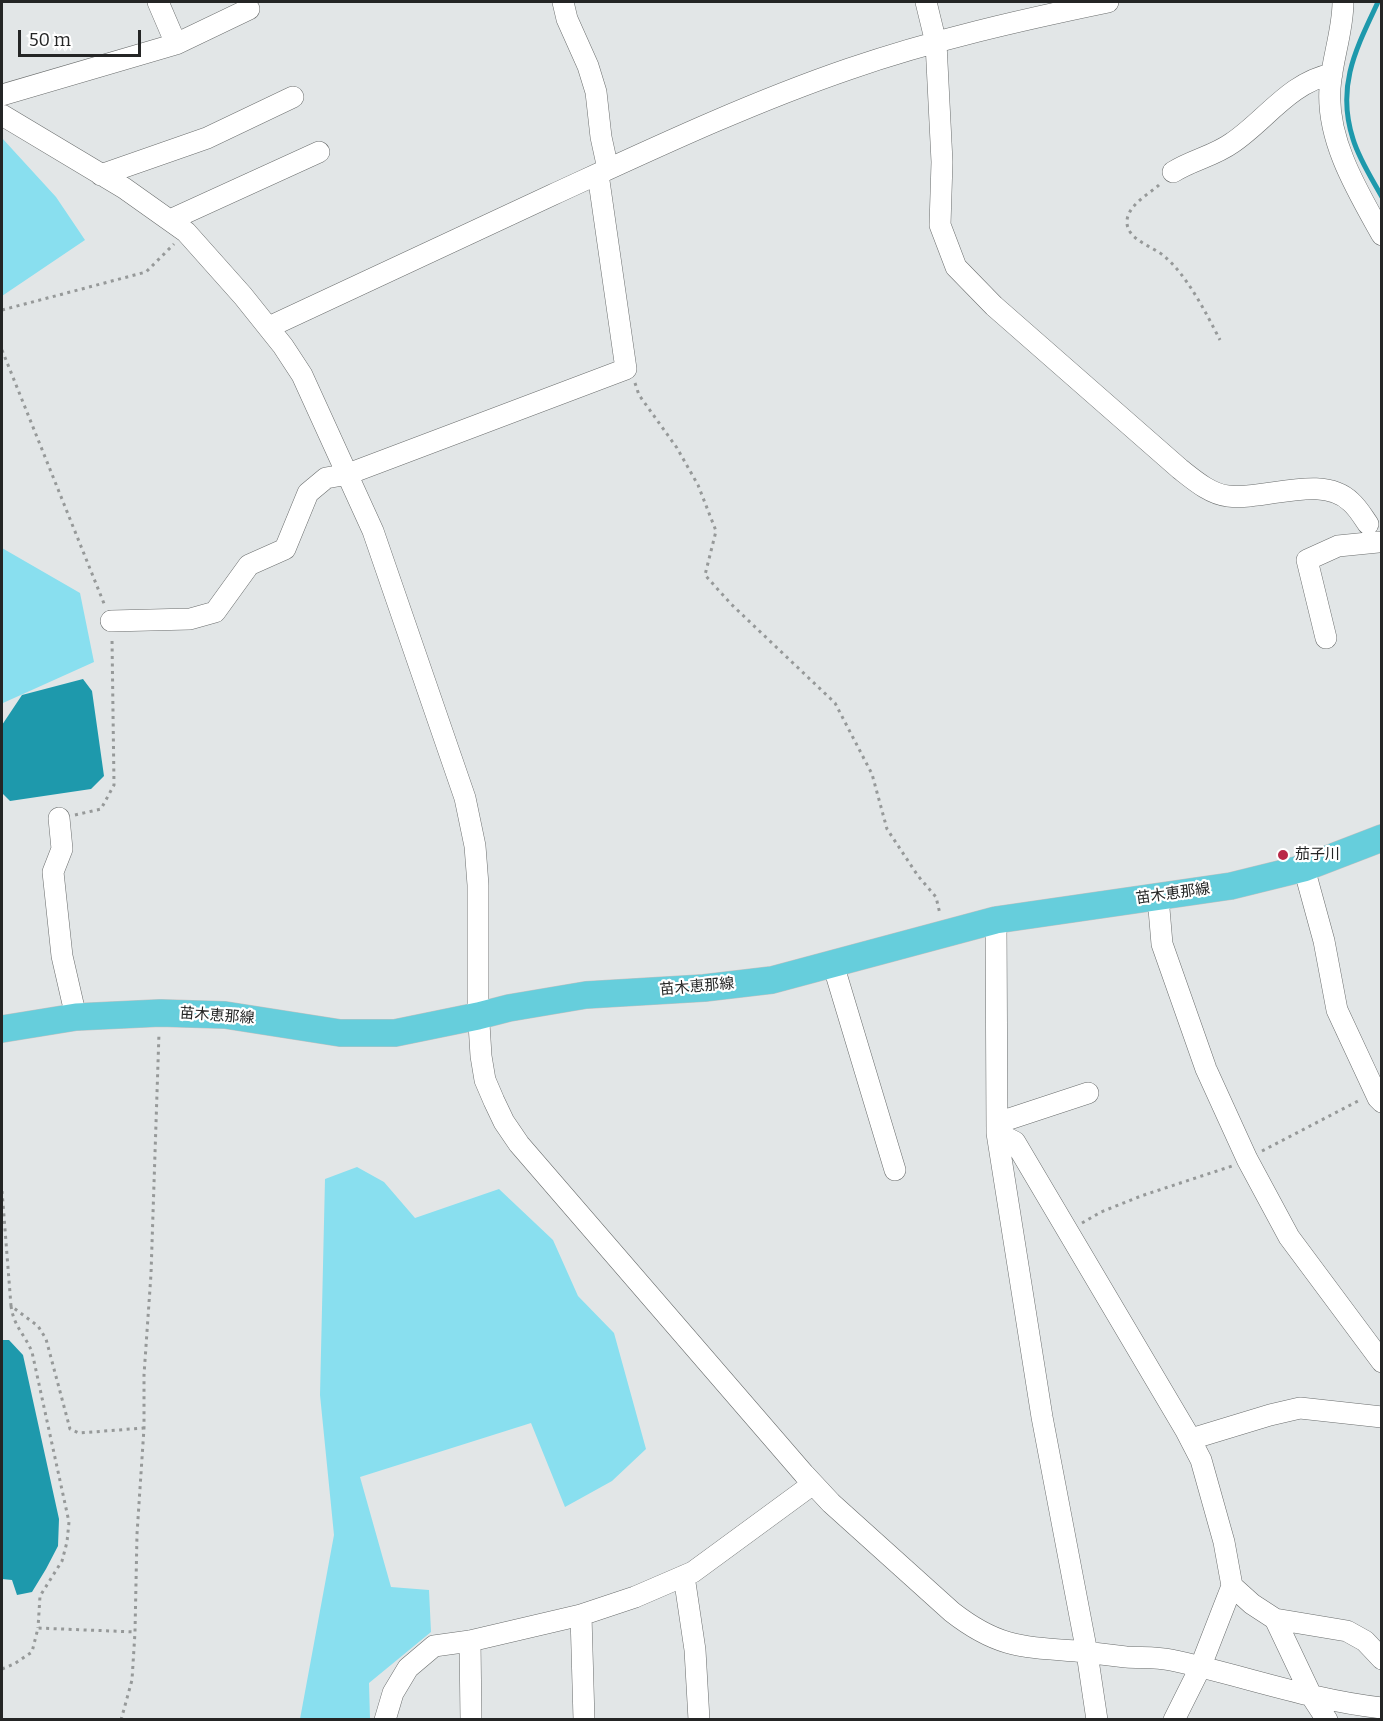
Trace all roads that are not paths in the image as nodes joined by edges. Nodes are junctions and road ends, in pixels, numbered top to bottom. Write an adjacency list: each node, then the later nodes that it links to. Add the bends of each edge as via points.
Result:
1 (158, 2): 8 (street)
2 (563, 2): 14 (street, via 596,92)
3 (926, 2): 7 (street)
4 (1108, 2): 7 (street)
5 (1343, 2): 9 (street)
6 (249, 9): 8 (street)
7 (936, 43): 14 (street, via 776,96); 21 (street, via 942,162 940,225 956,267 994,306 1204,487 1227,496 1248,497 1321,488 1337,492)
8 (176, 44): 10 (street)
9 (1332, 75): 15 (street, via 1321,76 1270,109 1233,143); 18 (street, via 1330,107 1341,152)
10 (2, 95)
11 (293, 97): 16 (street, via 207,138)
12 (2, 115): 16 (street)
13 (319, 152): 17 (street)
14 (603, 171): 19 (street); 20 (street, via 626,369)
15 (1173, 172)
16 (100, 175): 17 (street)
17 (178, 226): 19 (street)
18 (1382, 235)
19 (269, 327): 20 (street, via 302,375)
20 (348, 474): 22 (street, via 326,478 308,493 285,549 249,565 215,612 190,619); 30 (street, via 373,531 465,798 478,885)
21 (1377, 532): 23 (street, via 1307,560)
22 (111, 621)
23 (1326, 638)
24 (58, 818): 31 (street, via 62,849 53,872 62,956)
25 (1382, 838): 26 (main road, 苗木恵那線)
26 (1304, 868): 27 (main road, 苗木恵那線, via 1231,886); 34 (street, via 1337,1010)
27 (1158, 897): 28 (main road, 苗木恵那線); 37 (street, via 1162,944 1206,1069 1248,1160 1289,1237)
28 (996, 920): 29 (main road, 苗木恵那線); 35 (street)
29 (833, 964): 30 (main road, 苗木恵那線, via 772,980 586,995); 36 (street)
30 (478, 1016): 31 (main road, 苗木恵那線, via 395,1033 355,1034 225,1015); 40 (street, via 485,1080 519,1144)
31 (76, 1017): 32 (main road, 苗木恵那線)
32 (2, 1029)
33 (1088, 1094): 35 (street)
34 (1378, 1097)
35 (997, 1128): 39 (street, via 1015,1142); 46 (street, via 1059,1510)
36 (895, 1170)
37 (1382, 1362)
38 (1382, 1417): 39 (street, via 1300,1408)
39 (1191, 1439): 42 (street, via 1222,1532)
40 (813, 1484): 41 (street); 46 (street, via 973,1629 1018,1646)
41 (684, 1576): 43 (street); 54 (street, via 695,1650)
42 (1232, 1586): 44 (street); 48 (street)
43 (581, 1615): 45 (street); 53 (street)
44 (1275, 1619): 47 (street, via 1347,1631 1365,1641); 49 (street)
45 (470, 1641): 51 (street, via 434,1646 408,1668 393,1693); 52 (street)
46 (1087, 1653): 48 (street, via 1169,1660); 55 (street)
47 (1382, 1659)
48 (1200, 1668): 49 (street); 56 (street)
49 (1311, 1697): 50 (street); 57 (street)
50 (1382, 1708)
51 (385, 1719)
52 (471, 1719)
53 (584, 1719)
54 (699, 1719)
55 (1097, 1719)
56 (1174, 1719)
57 (1327, 1719)

